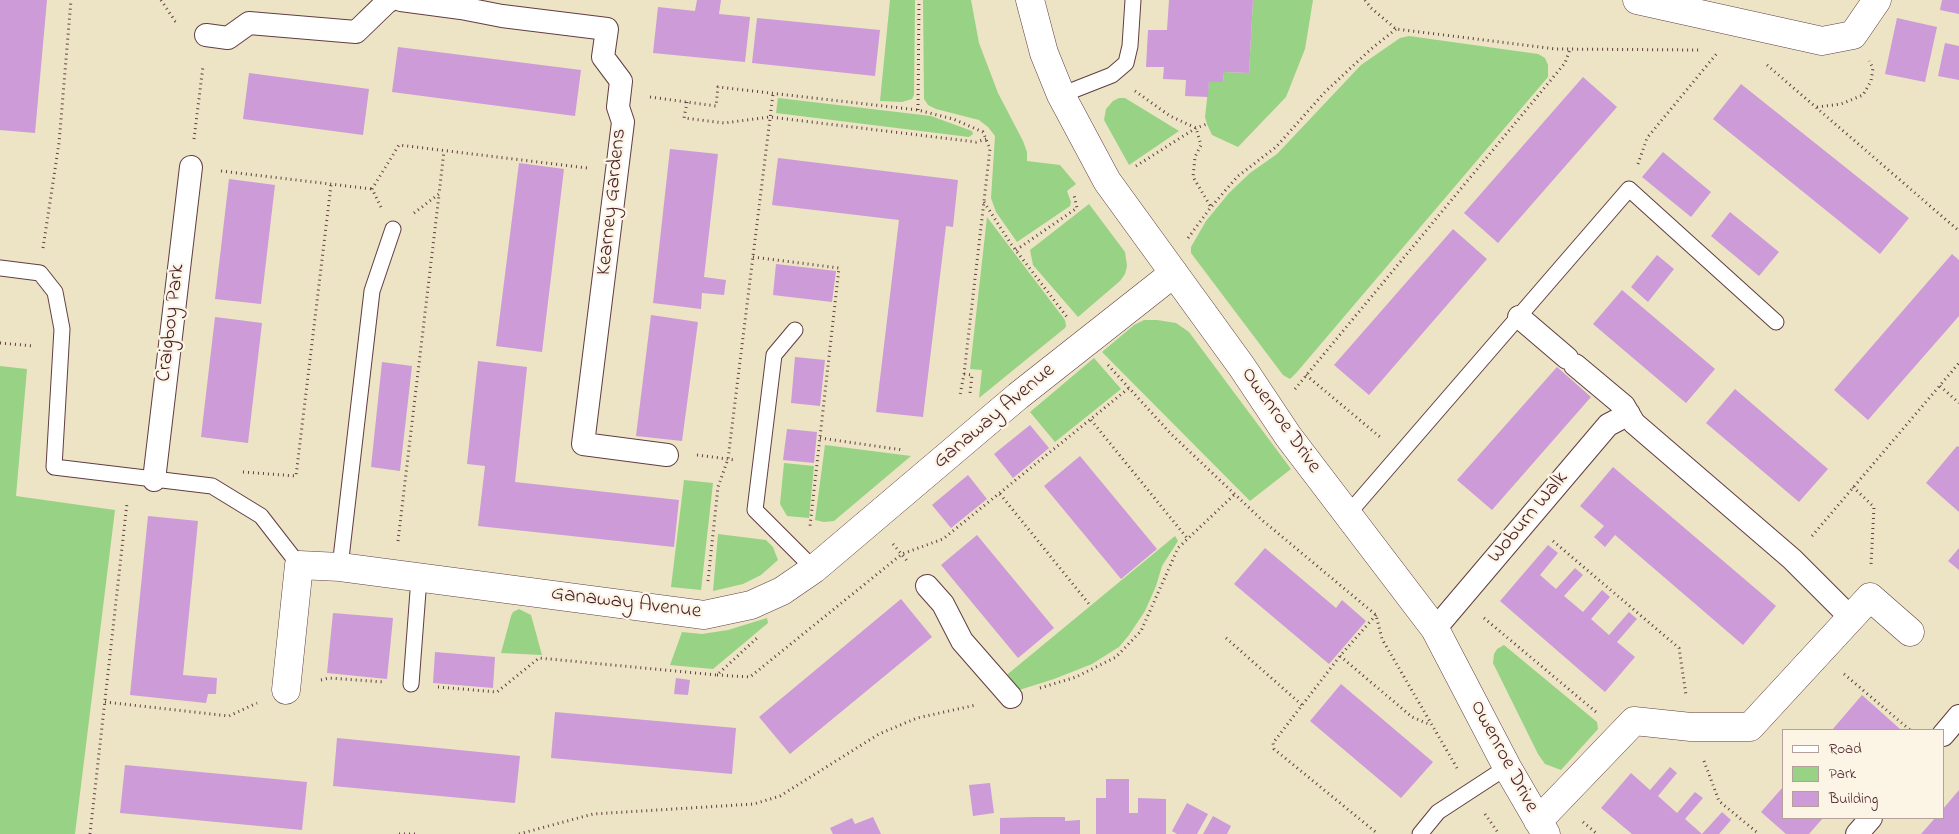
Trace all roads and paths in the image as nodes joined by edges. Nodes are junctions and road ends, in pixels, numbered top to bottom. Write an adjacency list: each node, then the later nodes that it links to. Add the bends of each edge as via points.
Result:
1 (71, 0): 44 (path, via 59,143)
2 (392, 0): 11 (street, via 356,32 249,23 228,38)
3 (401, 0): 18 (street, Kearney Gardens, via 607,29 603,57 621,81)
4 (919, 0): 23 (path)
5 (1030, 0): 20 (street, Owenroe Drive, via 1044,53)
6 (1132, 0): 17 (lane, via 1126,64)
7 (1365, 0): 10 (path)
8 (1637, 0): 9 (street, via 1822,41 1853,35)
9 (1877, 0)
10 (1396, 29): 12 (path); 37 (path, via 1325,92 1276,147 1238,176)
11 (206, 35): 29 (path)
12 (1570, 49): 13 (path); 52 (path, via 1566,64)
13 (1702, 50)
14 (1711, 50): 34 (path, via 1720,50 1647,138)
15 (1765, 64): 22 (path)
16 (1873, 68): 22 (path, via 1871,81 1863,95 1841,104)
17 (1112, 75): 20 (lane); 26 (path, via 1170,116)
18 (620, 94): 21 (path); 30 (street, Kearney Gardens, via 618,107 623,122)
19 (773, 94): 21 (path, via 718,87 716,106); 23 (path); 24 (path)
20 (1061, 95): 31 (street, Owenroe Drive)
21 (687, 102): 24 (path, via 684,118 724,123)
22 (1817, 107): 39 (path)
23 (918, 110): 27 (path, via 953,119 983,132)
24 (770, 117): 27 (path, via 976,142); 41 (path)
25 (1207, 124): 26 (path)
26 (1196, 128): 31 (path, via 1145,161); 37 (path, via 1201,145 1195,157 1193,177)
27 (987, 139): 36 (path, via 990,149)
28 (444, 150): 30 (path); 33 (path, via 399,145); 35 (path)
29 (191, 167): 32 (path); 65 (street, Craigboy Park)
30 (617, 172): 61 (street, Kearney Gardens, via 583,444)
31 (1107, 180): 40 (path, via 1074,195 1077,208); 43 (street, Owenroe Drive)
32 (330, 185): 33 (path); 66 (path, via 296,476 230,470)
33 (372, 188): 38 (path)
34 (1630, 189): 45 (lane); 46 (lane)
35 (439, 194): 38 (path); 77 (path)
36 (984, 202): 40 (path); 55 (path)
37 (1211, 207): 43 (path)
38 (393, 229): 75 (lane, via 372,291)
39 (1959, 231)
40 (1016, 250): 48 (path)
41 (753, 257): 60 (path, via 839,268); 82 (path, via 728,459 718,487)
42 (0, 268): 44 (lane)
43 (1172, 269): 48 (street, Ganaway Avenue); 57 (street, Owenroe Drive)
44 (40, 273): 50 (lane, via 55,292 62,329)
45 (1519, 317): 58 (street, via 1624,406); 62 (lane)
46 (1776, 322)
47 (795, 330): 76 (lane, via 774,355 755,510)
48 (1087, 342): 54 (path); 63 (street, Ganaway Avenue)
49 (0, 343): 50 (path)
50 (61, 348): 64 (lane, via 54,468)
51 (1959, 363): 53 (path)
52 (1306, 376): 57 (path); 62 (path)
53 (1940, 386): 56 (path); 67 (path)
54 (1129, 388): 59 (path); 69 (path, via 1171,434)
55 (960, 395)
56 (1959, 403)
57 (1274, 414): 70 (street, Owenroe Drive)
58 (1629, 414): 73 (street, via 1634,423); 85 (street, Woburn Walk, via 1608,425)
59 (1090, 420): 68 (path); 71 (path)
60 (820, 438): 63 (path, via 920,453); 76 (path, via 810,524)
61 (667, 455)
62 (1400, 455): 70 (lane)
63 (939, 463): 76 (street, Ganaway Avenue)
64 (130, 477): 65 (lane); 95 (path)
65 (154, 480): 66 (lane)
66 (212, 486): 74 (lane, via 261,516)
67 (1853, 487): 73 (path); 79 (path, via 1874,507)
68 (1000, 494): 80 (path); 91 (path, via 943,539 902,554 750,677)
69 (1235, 494): 71 (path); 81 (path)
70 (1348, 514): 85 (street, Owenroe Drive)
71 (1187, 538): 94 (path, via 1171,561 1141,631 1116,657 1076,677)
72 (1553, 541): 99 (path, via 1678,648)
73 (1792, 559): 83 (street)
74 (299, 565): 75 (street, Ganaway Avenue); 93 (street)
75 (340, 567): 77 (street, Ganaway Avenue)
76 (814, 569): 82 (street, Ganaway Avenue, via 782,591 751,605)
77 (407, 576): 82 (street, Ganaway Avenue); 92 (lane)
78 (927, 586): 94 (street, via 943,604 962,641)
79 (1870, 597): 83 (street); 86 (street)
80 (1089, 604)
81 (1376, 614): 90 (path); 98 (path, via 1382,639)
82 (704, 615)
83 (1851, 618): 89 (street)
84 (1491, 624): 101 (path)
85 (1435, 629): 103 (street, Owenroe Drive)
86 (1910, 632)
87 (758, 637): 91 (path)
88 (1226, 638): 96 (path)
89 (1819, 652): 99 (street, via 1750,727); 100 (path)
90 (1340, 656): 96 (path); 98 (path, via 1412,717)
91 (717, 675): 92 (path, via 539,658 496,692)
92 (411, 684): 93 (path, via 329,678)
93 (286, 690): 95 (path, via 228,716)
94 (1011, 697): 110 (path, via 917,718 879,734 780,796 754,804 593,814)
95 (105, 702): 107 (path)
96 (1302, 705): 111 (path, via 1273,743 1274,749)
97 (1959, 716): 102 (street)
98 (1432, 725): 104 (path)
99 (1691, 727): 101 (street, via 1634,721); 114 (path, via 1719,801)
100 (1909, 729)
101 (1622, 734): 106 (street)
102 (1944, 734)
103 (1507, 767): 104 (lane); 106 (street, Owenroe Drive)
104 (1470, 791): 112 (lane, via 1438,812); 113 (path)
105 (1870, 819): 115 (street)
106 (1542, 827)
107 (90, 834)
108 (399, 834): 109 (path)
109 (418, 834)
110 (519, 834)
111 (1378, 834)
112 (1420, 834)
113 (1499, 834)
114 (1758, 834)
115 (1856, 834)

